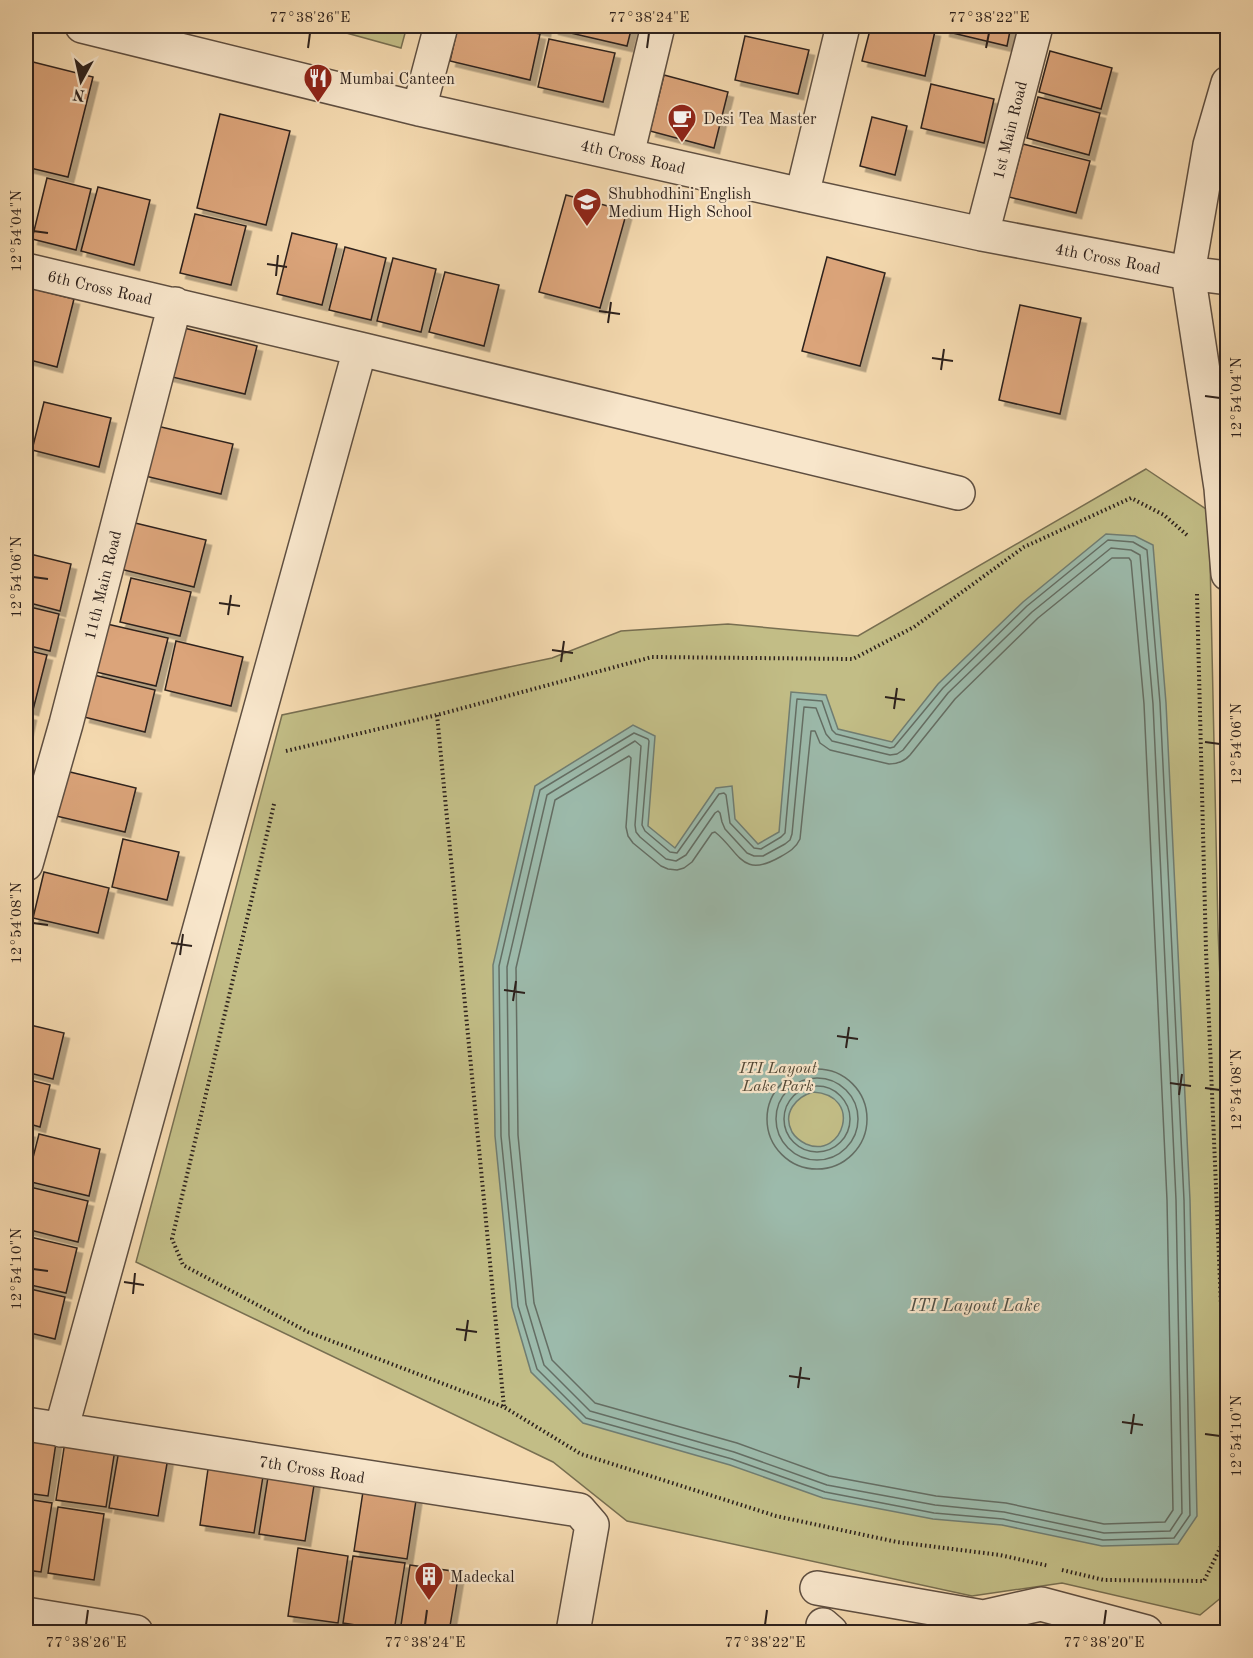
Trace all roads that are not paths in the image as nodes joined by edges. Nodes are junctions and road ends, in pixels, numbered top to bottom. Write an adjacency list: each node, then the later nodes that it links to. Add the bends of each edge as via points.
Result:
1 (82, 26): 7 (street, 4th Cross Road)
2 (441, 26): 7 (street)
3 (658, 26): 8 (street)
4 (843, 26): 9 (street)
5 (1036, 26): 10 (street, 1st Main Road)
6 (1227, 89): 12 (street, via 1210,145)
7 (419, 109): 8 (street, 4th Cross Road)
8 (627, 155): 9 (street, 4th Cross Road)
9 (802, 195): 10 (street, 4th Cross Road)
10 (982, 234): 12 (street, 4th Cross Road)
11 (26, 270): 14 (street, 6th Cross Road)
12 (1188, 273): 13 (street, 4th Cross Road); 16 (street)
13 (1227, 278)
14 (175, 304): 15 (street, 6th Cross Road); 19 (street, 11th Main Road)
15 (360, 349): 17 (street, 6th Cross Road); 21 (street)
16 (1224, 491): 18 (street)
17 (958, 493)
18 (1227, 574)
19 (26, 864)
20 (26, 1424): 21 (street, 7th Cross Road)
21 (60, 1430): 25 (street, 7th Cross Road, via 579,1510 592,1525)
22 (817, 1588): 26 (street, via 983,1617 1041,1604)
23 (26, 1614): 24 (street)
24 (136, 1632)
25 (573, 1632)
26 (1146, 1632)

